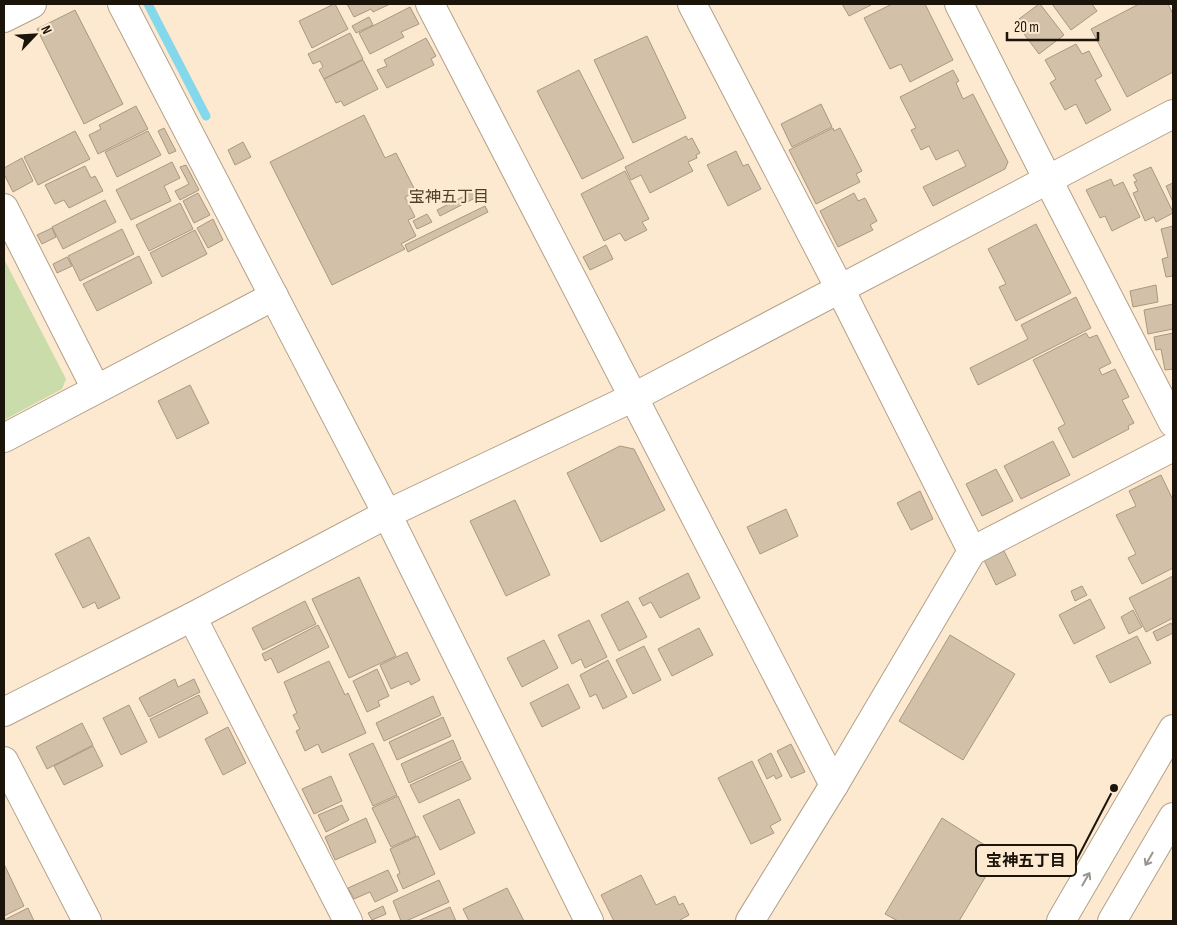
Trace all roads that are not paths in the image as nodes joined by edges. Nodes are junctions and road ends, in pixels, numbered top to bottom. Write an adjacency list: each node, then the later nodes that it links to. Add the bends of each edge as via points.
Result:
1 (32, 4): 6 (street)
2 (122, 4): 11 (street)
3 (430, 4): 13 (street)
4 (692, 4): 10 (street)
5 (959, 4): 8 (street)
6 (4, 18)
7 (1173, 114): 8 (street)
8 (1048, 180): 10 (street); 14 (street)
9 (4, 208): 12 (street)
10 (840, 289): 13 (street); 18 (street)
11 (274, 296): 12 (street); 17 (street)
12 (96, 389): 15 (street)
13 (634, 396): 17 (street); 23 (street)
14 (1173, 423)
15 (4, 438)
16 (1173, 447): 18 (street)
17 (387, 514): 19 (street); 27 (street)
18 (972, 551): 23 (street)
19 (192, 617): 20 (street); 26 (street)
20 (4, 712)
21 (1173, 729): 29 (street, one-way to 21)
22 (4, 761): 25 (street)
23 (834, 785): 28 (street)
24 (1173, 817): 30 (street, one-way to 30)
25 (87, 921)
26 (348, 921)
27 (589, 921)
28 (750, 921)
29 (1061, 921)
30 (1112, 921)

